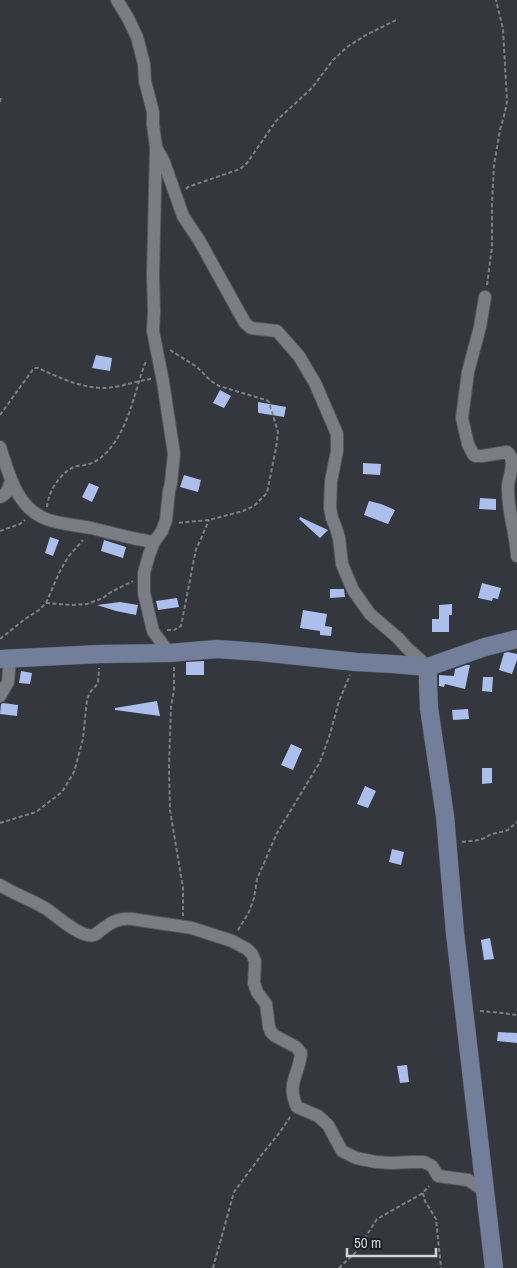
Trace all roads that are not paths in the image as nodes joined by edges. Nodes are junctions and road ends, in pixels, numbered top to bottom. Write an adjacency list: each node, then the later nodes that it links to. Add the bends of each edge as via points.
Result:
1 (116, 0): 2 (street, via 137,37 154,112)
2 (156, 147): 7 (street, via 153,331 174,454 166,520); 12 (street, via 183,216 245,323 251,328 277,331 299,356 315,383 337,434 330,508 347,578 370,614)
3 (485, 297): 8 (street, via 468,372 462,418 468,444 475,456 507,452 512,458 508,498)
4 (0, 447): 5 (street)
5 (11, 481): 6 (street, via 8,492); 7 (street, via 16,491 42,517)
6 (0, 497)
7 (154, 542): 10 (street, via 144,573 144,593 154,631)
8 (517, 556)
9 (517, 639): 12 (street)
10 (169, 653): 11 (street); 12 (street, via 217,649)
11 (5, 658): 13 (street, via 8,682)
12 (428, 667): 15 (street, via 429,708 445,816)
13 (0, 696)
14 (0, 885): 15 (street, via 44,907 78,932 88,935 95,935 122,918 183,926 247,949 255,960 254,983 266,1004 271,1032 301,1053 292,1087 297,1107 318,1116 328,1125 342,1151 356,1158 392,1163 424,1162 432,1166 438,1176 468,1180)
15 (485, 1191): 16 (street)
16 (494, 1268)

